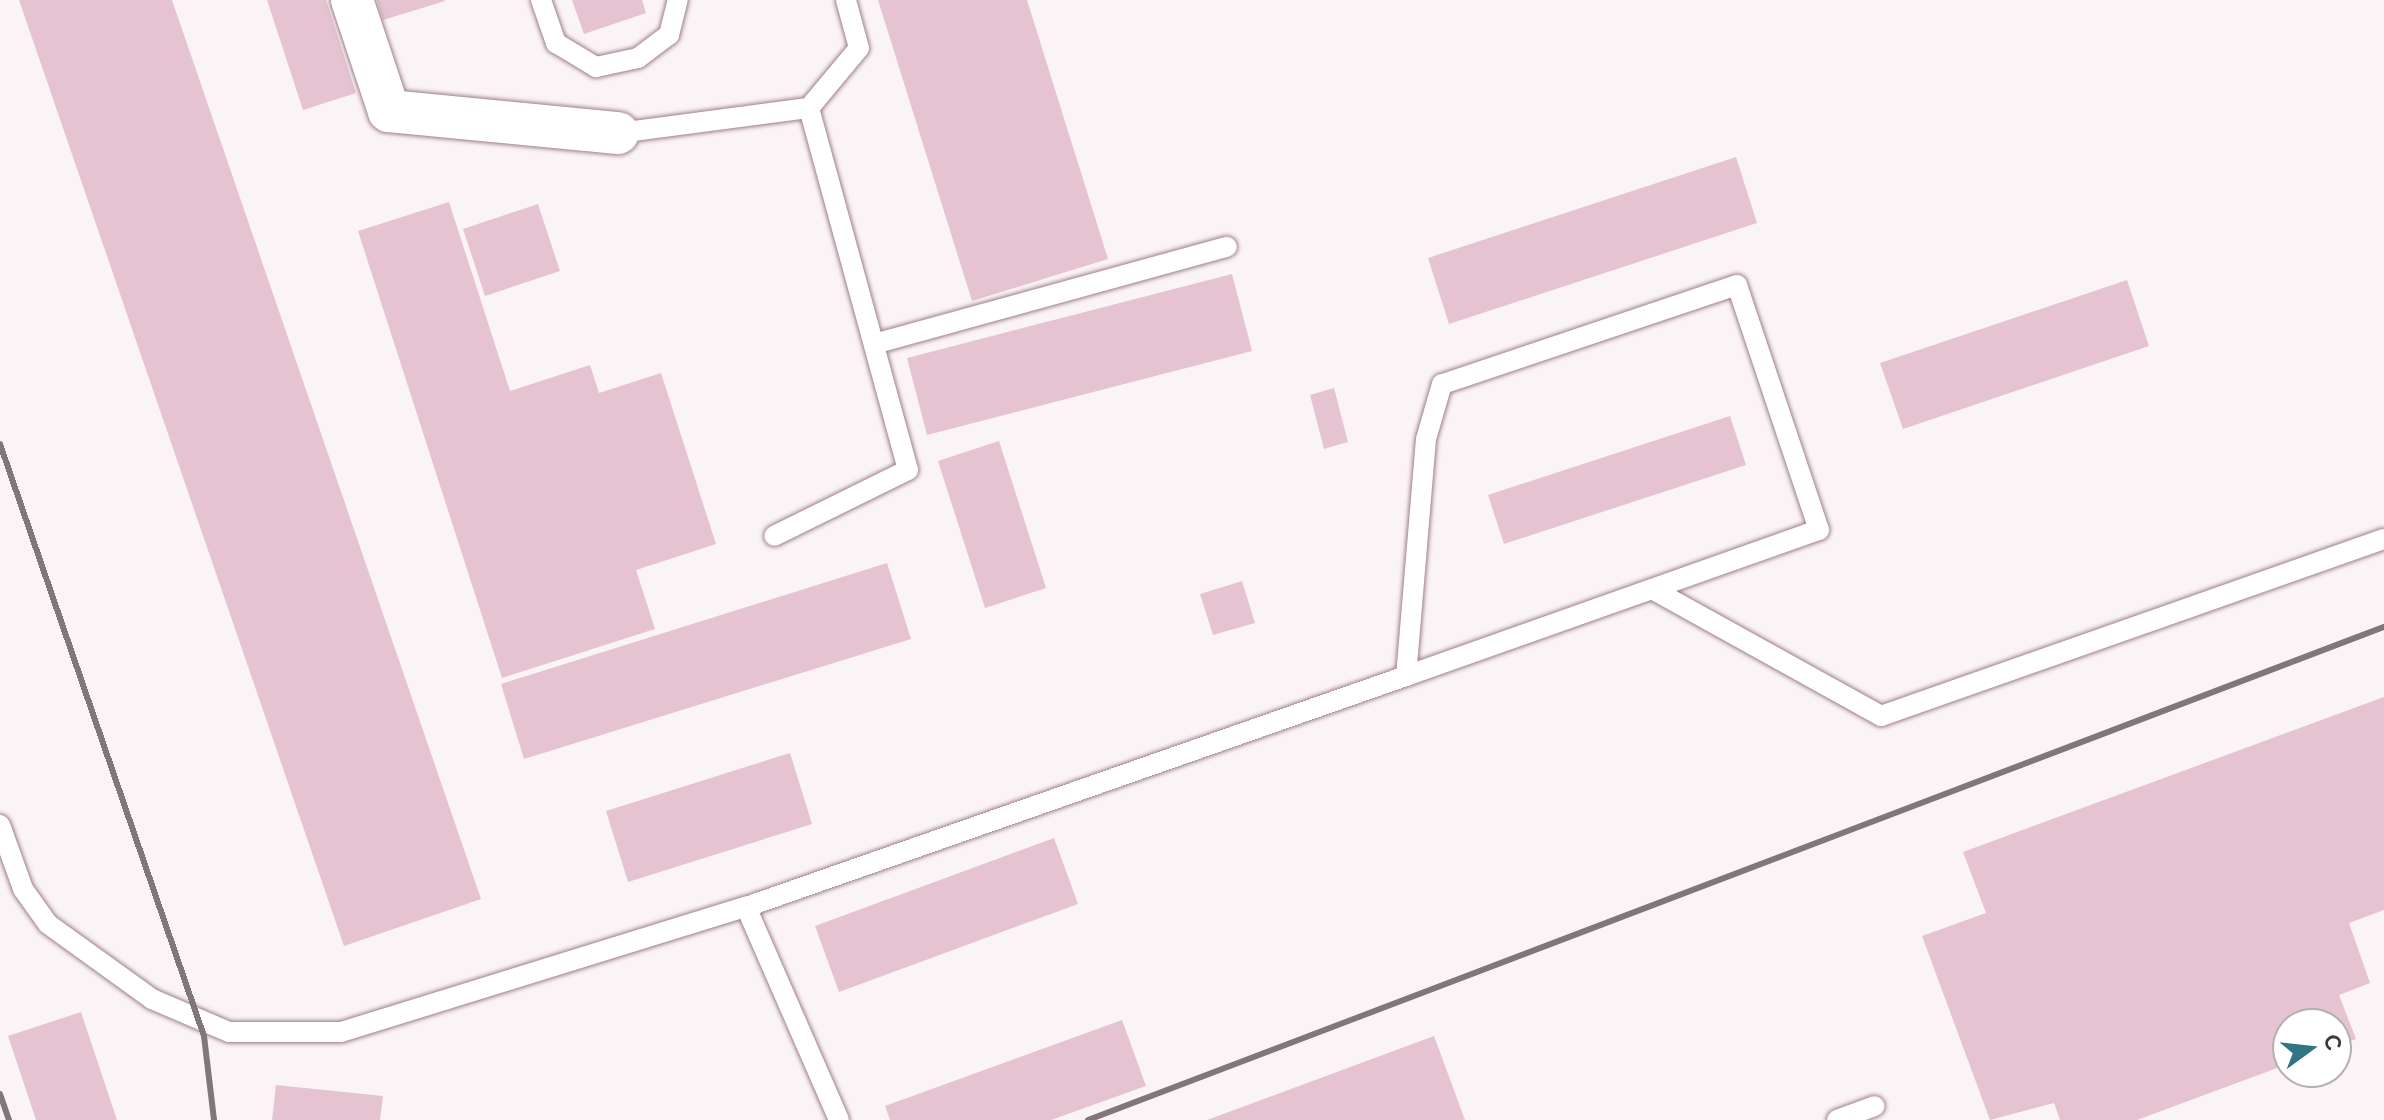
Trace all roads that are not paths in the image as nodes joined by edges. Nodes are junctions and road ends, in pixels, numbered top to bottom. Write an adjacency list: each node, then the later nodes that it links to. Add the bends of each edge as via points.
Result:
1 (352, 0): 6 (street, via 389,111)
2 (541, 0): 3 (lane, via 556,43 596,67 638,58 669,35)
3 (678, 0)
4 (846, 0): 5 (lane, via 859,48)
5 (809, 108): 6 (lane); 8 (lane)
6 (618, 133)
7 (1227, 247): 8 (lane)
8 (874, 344): 9 (lane, via 908,470)
9 (774, 536)
10 (2384, 539): 11 (lane, via 1881,716)
11 (1652, 589): 12 (lane); 12 (lane, via 1819,530 1737,285 1442,384 1426,439)
12 (1406, 676): 14 (lane)
13 (0, 825): 14 (lane, via 23,889 48,924 152,999 229,1032 302,1035 370,1025)
14 (746, 907): 16 (lane)
15 (1875, 1106): 17 (lane)
16 (839, 1120)
17 (1837, 1120)

